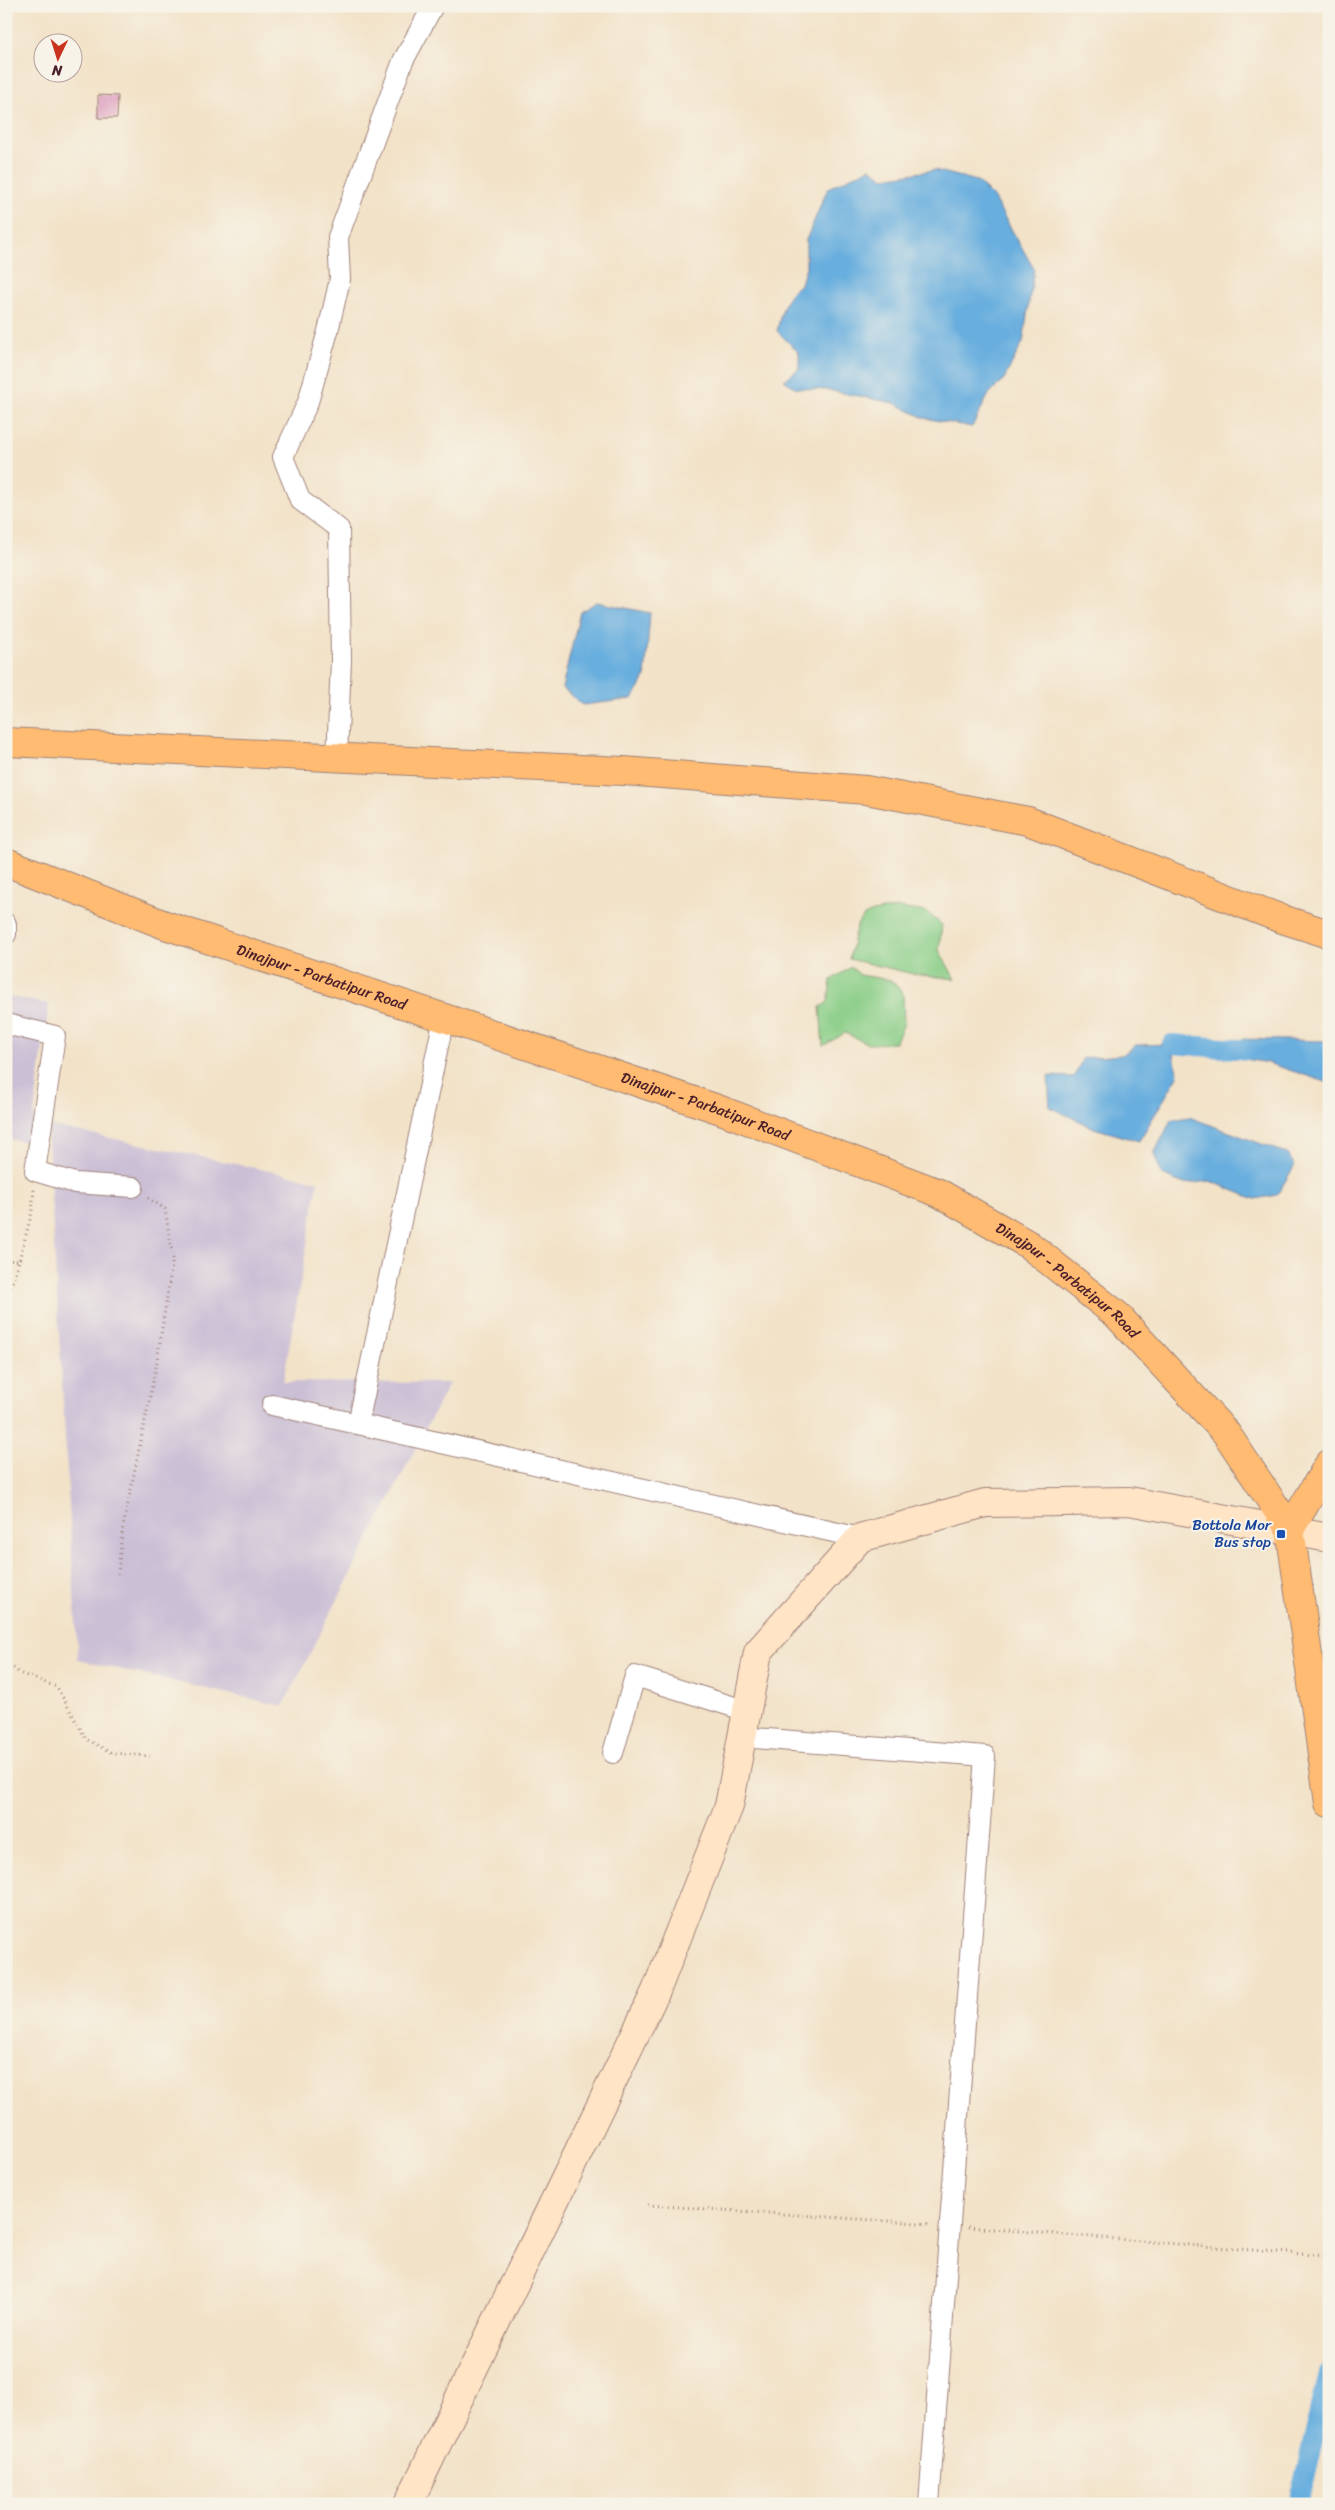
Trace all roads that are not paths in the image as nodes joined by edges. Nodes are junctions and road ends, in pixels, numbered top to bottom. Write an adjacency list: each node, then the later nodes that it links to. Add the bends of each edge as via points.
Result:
1 (433, 6): 3 (street, via 403,61 338,237 340,279 328,331 308,402 284,457 300,500 340,529 341,660)
2 (6, 742): 3 (main road)
3 (337, 758): 7 (main road, via 624,772 866,790 1028,821)
4 (6, 862): 8 (main road, Dinajpur - Parbatipur Road, via 165,925)
5 (6, 924): 6 (street)
6 (6, 934)
7 (1329, 934)
8 (444, 1018): 12 (street); 14 (main road, Dinajpur - Parbatipur Road, via 718,1109 939,1193 1029,1245 1117,1315 1220,1426)
9 (6, 1024): 10 (street, via 55,1036 35,1171 75,1183)
10 (133, 1187)
11 (272, 1405): 12 (street)
12 (358, 1424): 15 (street)
13 (1329, 1464): 14 (main road)
14 (1290, 1529): 15 (street, via 1129,1501 985,1503); 16 (street); 20 (main road)
15 (860, 1538): 17 (street, via 758,1652)
16 (1329, 1538)
17 (747, 1711): 18 (street); 19 (street, via 635,1676)
18 (742, 1737): 21 (street, via 729,1806 656,1991); 22 (street, via 985,1756)
19 (613, 1753)
20 (1329, 1803)
21 (408, 2504)
22 (929, 2504)

